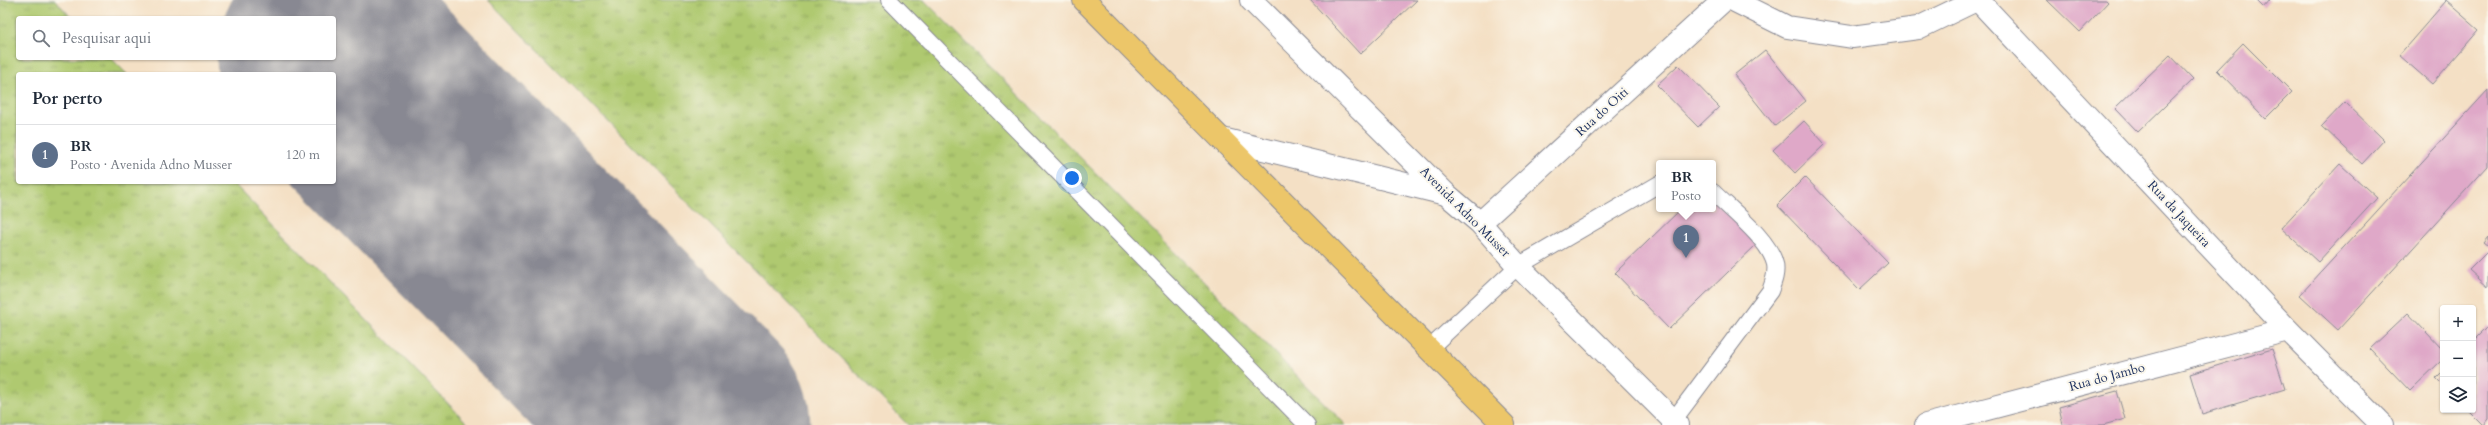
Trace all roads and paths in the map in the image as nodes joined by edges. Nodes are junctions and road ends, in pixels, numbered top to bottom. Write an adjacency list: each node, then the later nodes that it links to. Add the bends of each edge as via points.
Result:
1 (889, 0): 16 (lane)
2 (1084, 0): 7 (main road)
3 (1251, 0): 9 (street, Avenida Adno Musser)
4 (1724, 0): 11 (street, Rua do Oiti)
5 (1733, 0): 6 (street, via 1787,27 1852,37 1918,28)
6 (1977, 0): 13 (street, Rua da Jaqueira)
7 (1222, 139): 9 (street); 14 (main road)
8 (1656, 186): 12 (lane)
9 (1446, 194): 11 (street, Avenida Adno Musser)
10 (1716, 195): 15 (lane, via 1767,246 1775,264 1775,276 1770,292)
11 (1480, 223): 12 (street, Avenida Adno Musser)
12 (1518, 266): 14 (lane); 15 (street, Avenida Adno Musser)
13 (2288, 330): 18 (street, Rua do Jambo); 19 (street, Rua da Jaqueira)
14 (1430, 348): 17 (main road)
15 (1674, 424)
16 (1307, 425)
17 (1504, 425)
18 (1926, 425)
19 (2382, 425)

